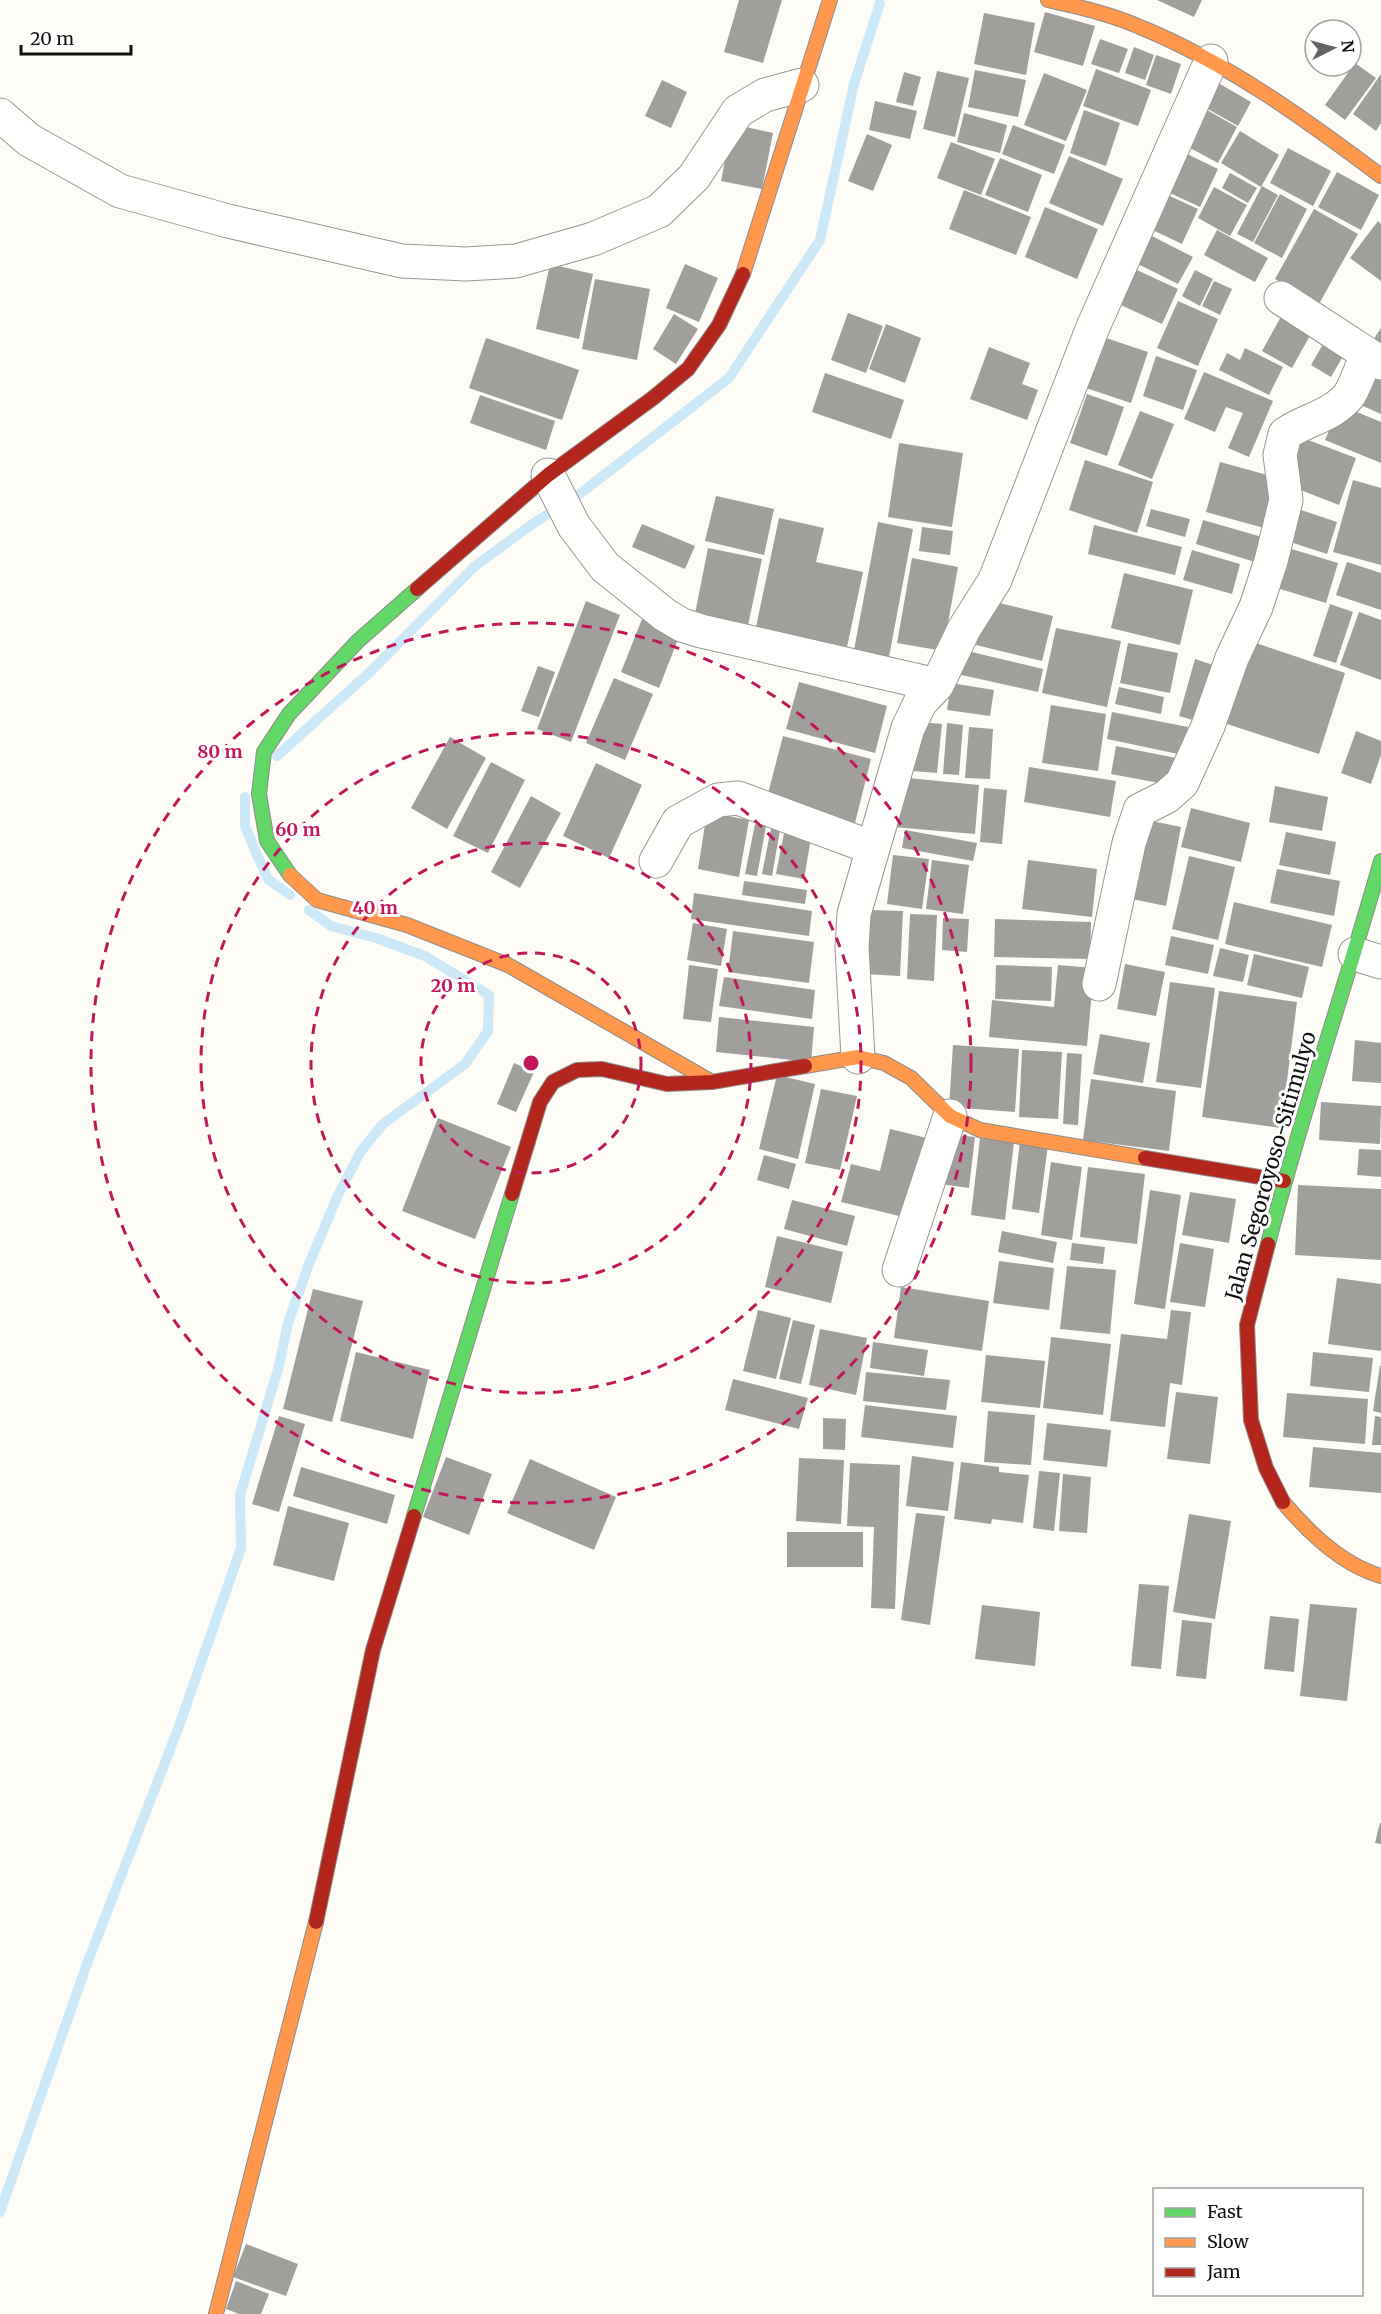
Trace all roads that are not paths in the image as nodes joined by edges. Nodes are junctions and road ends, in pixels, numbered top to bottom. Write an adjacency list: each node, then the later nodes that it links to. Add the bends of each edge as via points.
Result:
1 (830, 0): 4 (street)
2 (1048, 0): 3 (street, via 1138,25)
3 (1211, 61): 6 (street, via 1286,108); 10 (street, via 1093,327 995,580 964,629)
4 (802, 85): 5 (street, via 765,95 738,111 694,177 659,211 593,239 527,258 466,264 402,261 228,221 120,190 29,140); 9 (street, via 740,282 719,325 688,369)
5 (0, 115)
6 (1381, 176)
7 (1281, 298): 8 (street)
8 (1374, 358): 15 (street, via 1350,394 1332,410 1285,434 1280,455 1286,500 1259,598 1182,783 1166,797 1140,810 1129,843)
9 (551, 483): 10 (street, via 574,526 605,567 682,626); 17 (street, via 358,641 289,714 264,752 259,794 267,841 288,873 317,900 407,925 508,965)
10 (937, 685): 11 (street, via 920,703 908,728)
11 (873, 848): 12 (street, via 738,798 718,800 678,822); 16 (street, via 852,928)
12 (656, 861)
13 (1381, 861): 14 (street, Jalan Segoroyoso-Sitimulyo)
14 (1368, 958): 19 (street, Jalan Segoroyoso-Sitimulyo)
15 (1099, 984)
16 (858, 1057): 17 (street); 18 (street, via 884,1063 911,1078)
17 (712, 1082): 22 (street, via 667,1084 602,1069 577,1070 553,1082 540,1102 374,1650 322,1900)
18 (950, 1116): 19 (street, via 980,1130); 20 (street)
19 (1284, 1181): 21 (street, Jalan Segoroyoso-Sitimulyo, via 1247,1325 1251,1420 1266,1468 1282,1500 1298,1520 1360,1570)
20 (899, 1270)
21 (1381, 1576)
22 (216, 2314)

